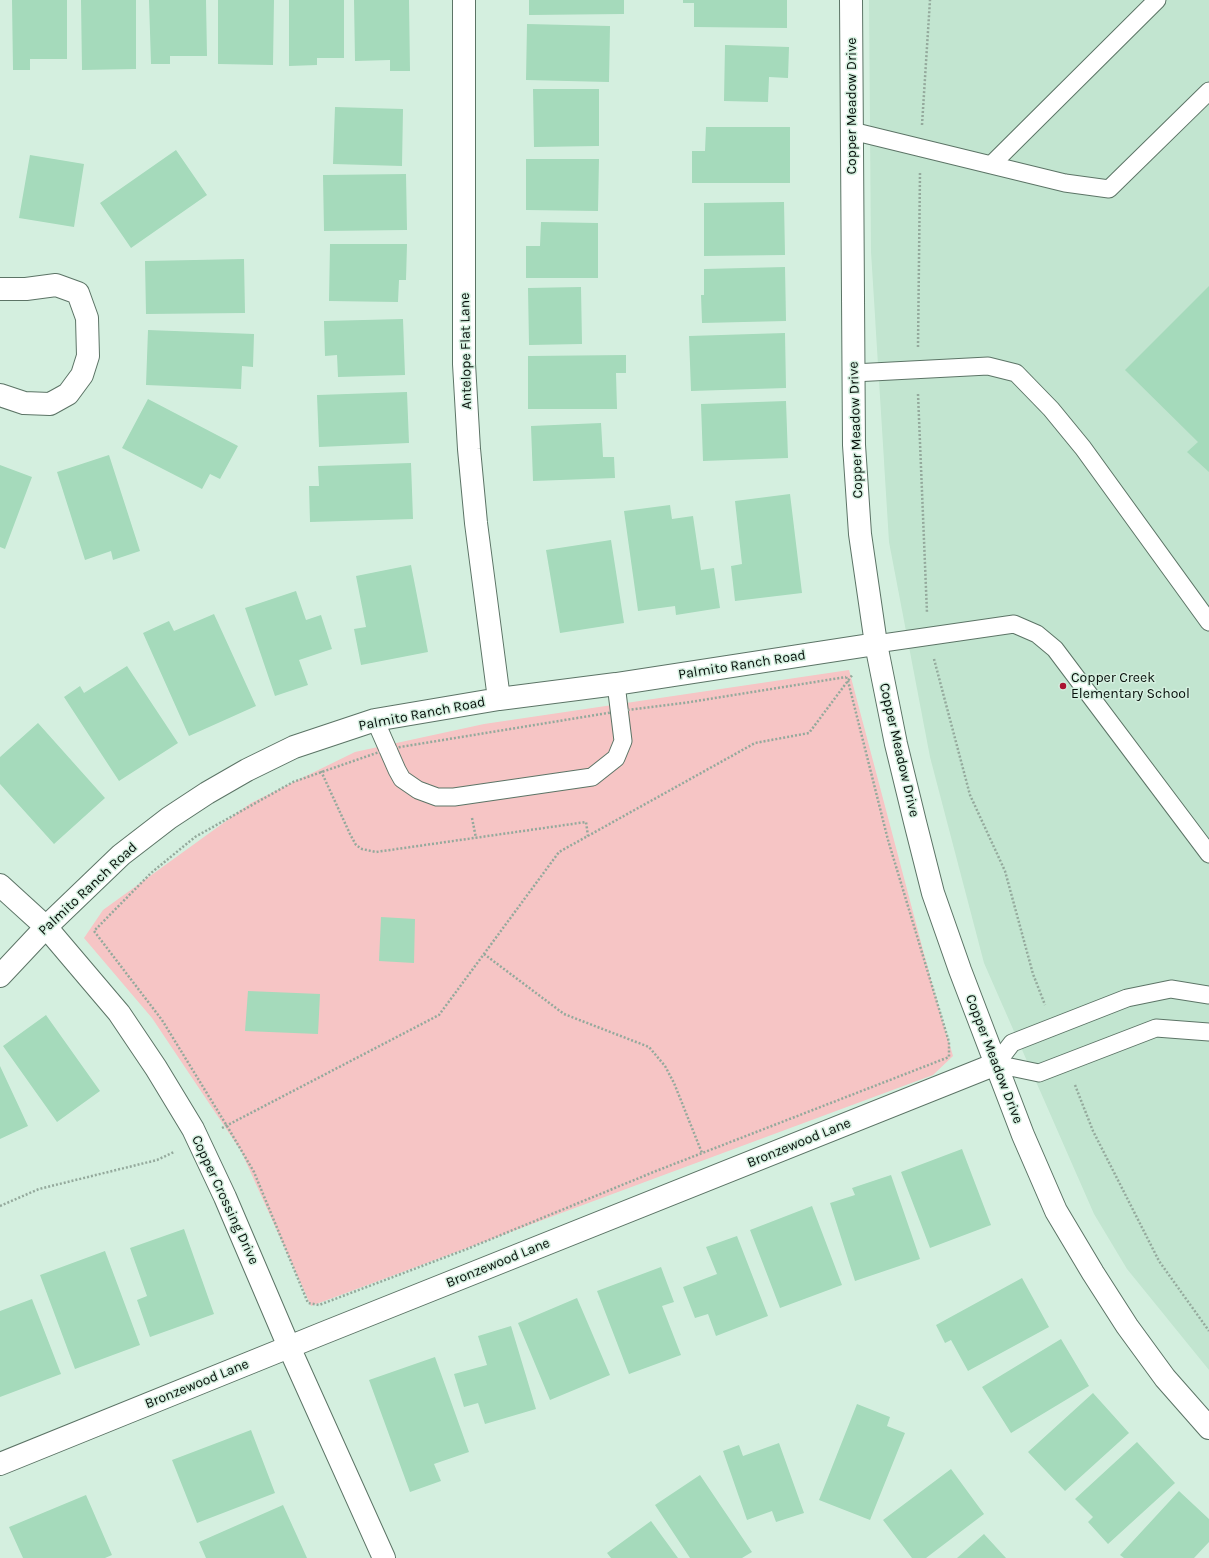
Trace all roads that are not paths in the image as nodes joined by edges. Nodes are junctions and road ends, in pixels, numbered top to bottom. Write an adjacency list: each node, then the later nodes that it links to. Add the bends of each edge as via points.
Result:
1 (464, 0): 13 (street, Antelope Flat Lane, via 464,364 476,523)
2 (851, 0): 5 (street, Copper Meadow Drive)
3 (1157, 0): 6 (lane)
4 (1209, 91): 6 (lane, via 1109,189 1065,183)
5 (852, 131): 6 (lane); 8 (street, Copper Meadow Drive)
6 (991, 165)
7 (0, 289): 9 (street, via 56,285 78,293 87,318 88,356 82,375 68,394 50,404 24,403)
8 (853, 372): 10 (lane, via 988,366 1016,372 1052,409 1083,448); 11 (street, Copper Meadow Drive, via 854,445 860,534)
9 (0, 395)
10 (1209, 622)
11 (876, 644): 12 (street, Palmito Ranch Road); 15 (lane, via 1014,624 1037,634 1055,648); 21 (street, Copper Meadow Drive, via 896,744 933,892)
12 (616, 684): 13 (street, Palmito Ranch Road); 14 (lane, via 623,741 616,758 592,777 454,797 437,797 418,790 402,779)
13 (499, 699): 14 (street, Palmito Ranch Road)
14 (376, 720): 17 (street, Palmito Ranch Road, via 294,747 207,792 121,855)
15 (1209, 854)
16 (0, 885): 17 (street, Copper Crossing Drive)
17 (46, 927): 18 (street, Palmito Ranch Road); 22 (street, Copper Crossing Drive, via 119,1013 156,1068 198,1140 248,1248)
18 (0, 976)
19 (1209, 995): 21 (lane, via 1170,989 1127,998 1012,1043)
20 (1209, 1032): 21 (lane, via 1156,1028 1039,1073)
21 (996, 1064): 22 (street, Bronzewood Lane); 23 (street, Copper Meadow Drive, via 1056,1211 1127,1326 1165,1378)
22 (289, 1346): 24 (street, Bronzewood Lane); 25 (street, Copper Crossing Drive)
23 (1209, 1428)
24 (0, 1464)
25 (384, 1558)

